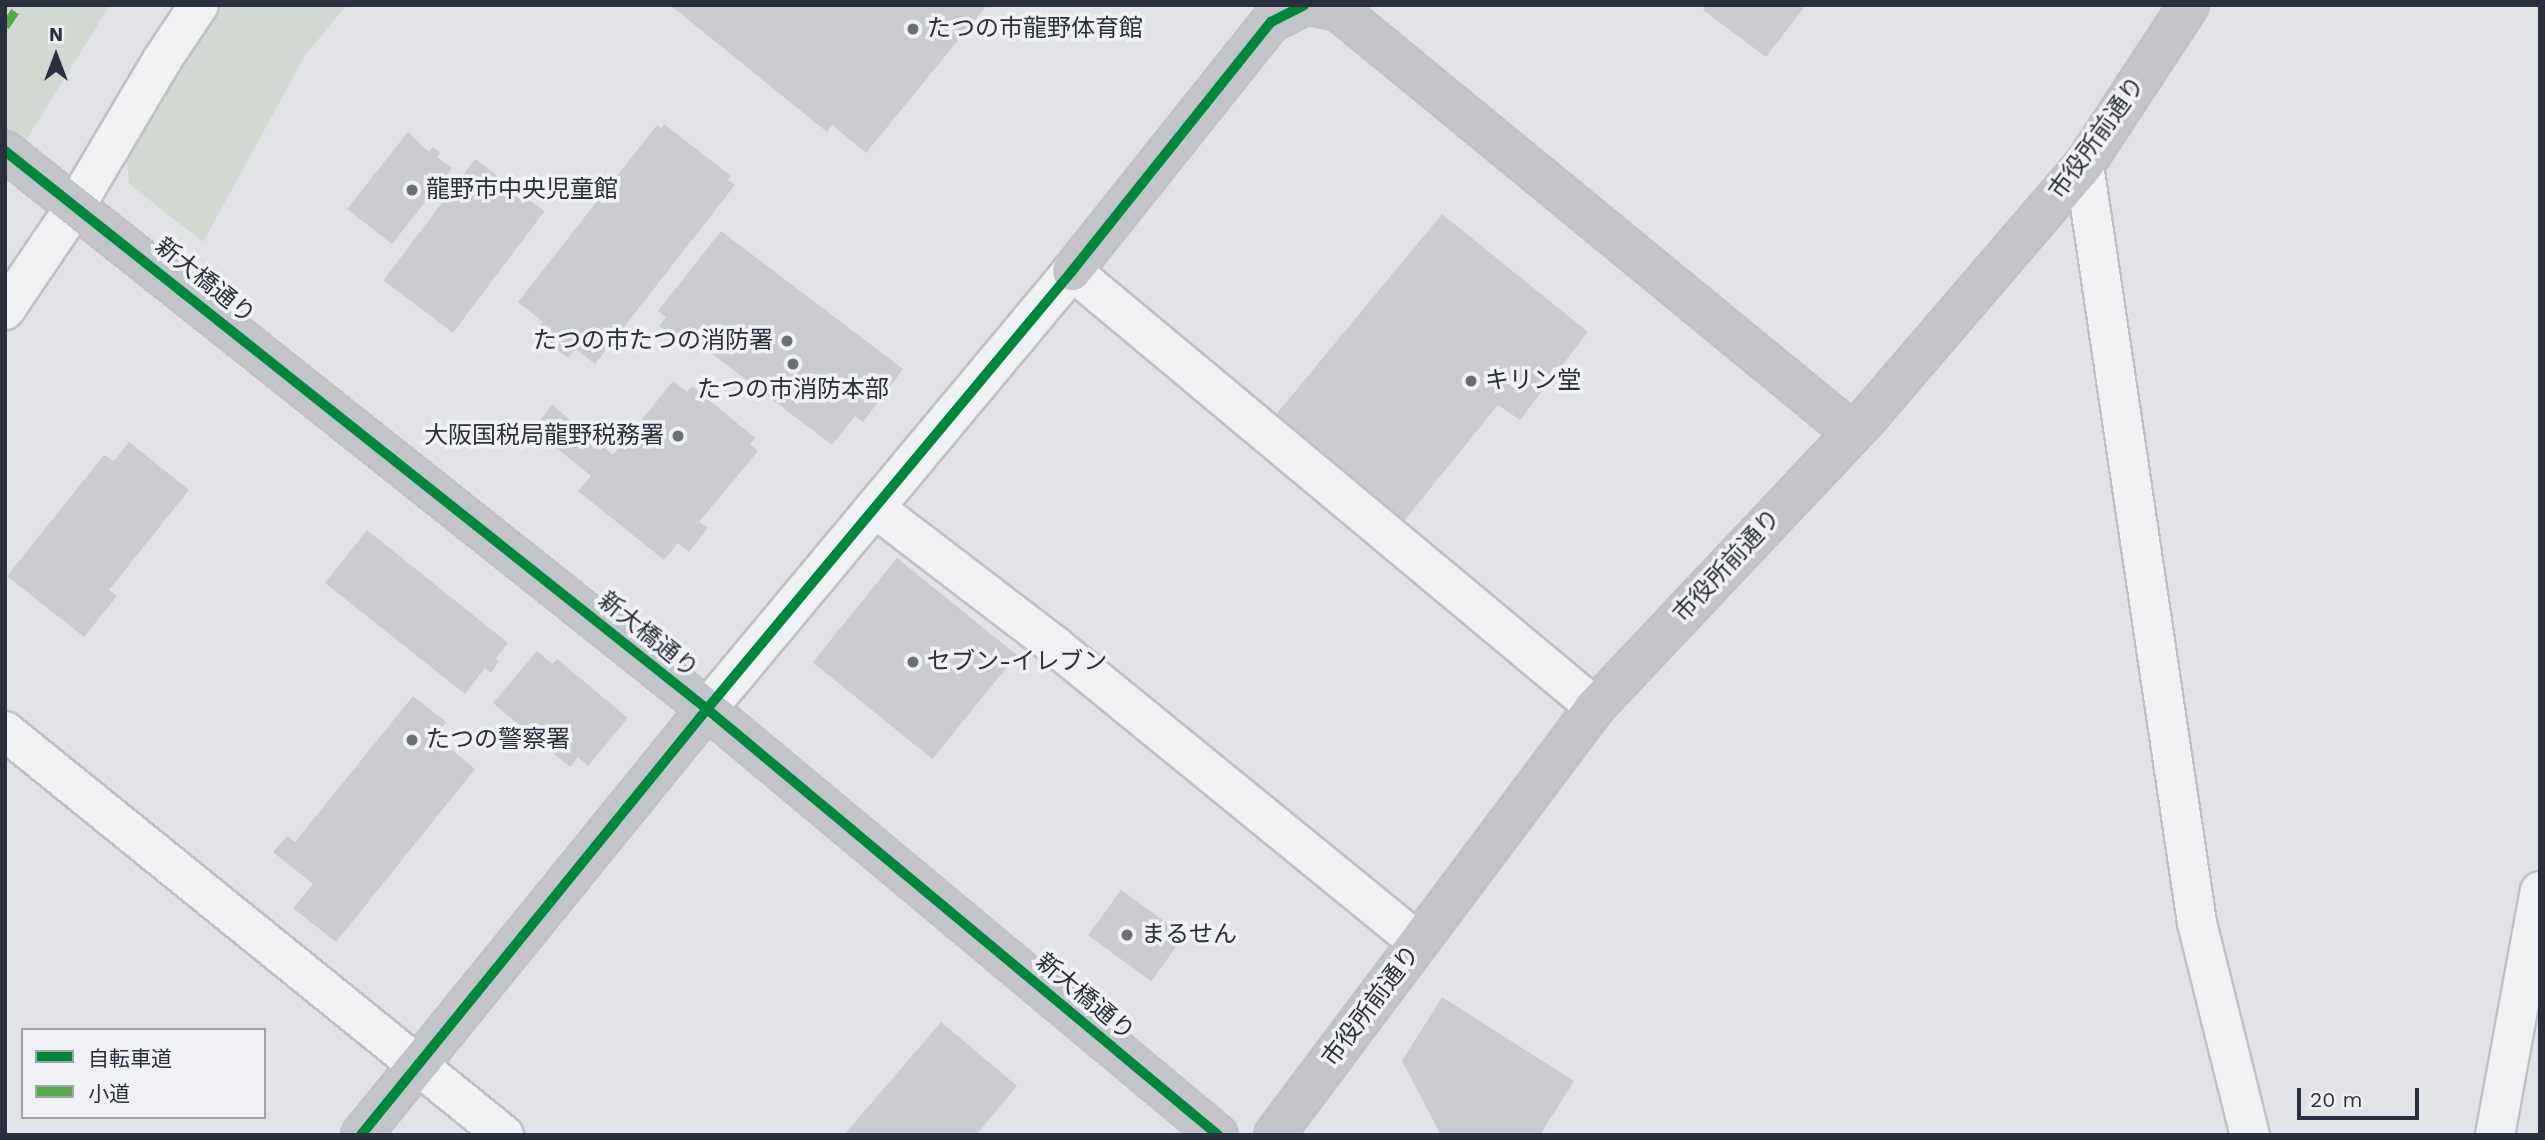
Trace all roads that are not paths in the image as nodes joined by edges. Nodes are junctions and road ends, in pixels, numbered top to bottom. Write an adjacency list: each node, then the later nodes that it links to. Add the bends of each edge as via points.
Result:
1 (199, 5): 7 (street)
2 (1304, 5): 8 (street, via 1271,22)
3 (1310, 5): 10 (street, via 1339,11)
4 (2189, 5): 6 (street, 市役所前通り)
5 (19, 163): 7 (street, 新大橋通り)
6 (2084, 165): 10 (street, 市役所前通り); 22 (street, via 2197,923)
7 (76, 205): 9 (street); 13 (street, 新大橋通り)
8 (1072, 271): 11 (street); 12 (street)
9 (5, 310)
10 (1853, 433): 12 (street, 市役所前通り)
11 (876, 509): 13 (street); 16 (street, via 1055,646)
12 (1595, 707): 16 (street, 市役所前通り)
13 (707, 709): 17 (street); 20 (street, 新大橋通り)
14 (5, 731): 17 (street)
15 (2540, 891): 23 (street)
16 (1419, 942): 21 (street, 市役所前通り)
17 (418, 1063): 18 (street); 19 (street)
18 (361, 1135)
19 (504, 1135)
20 (1218, 1135)
21 (1274, 1135)
22 (2250, 1135)
23 (2495, 1135)

